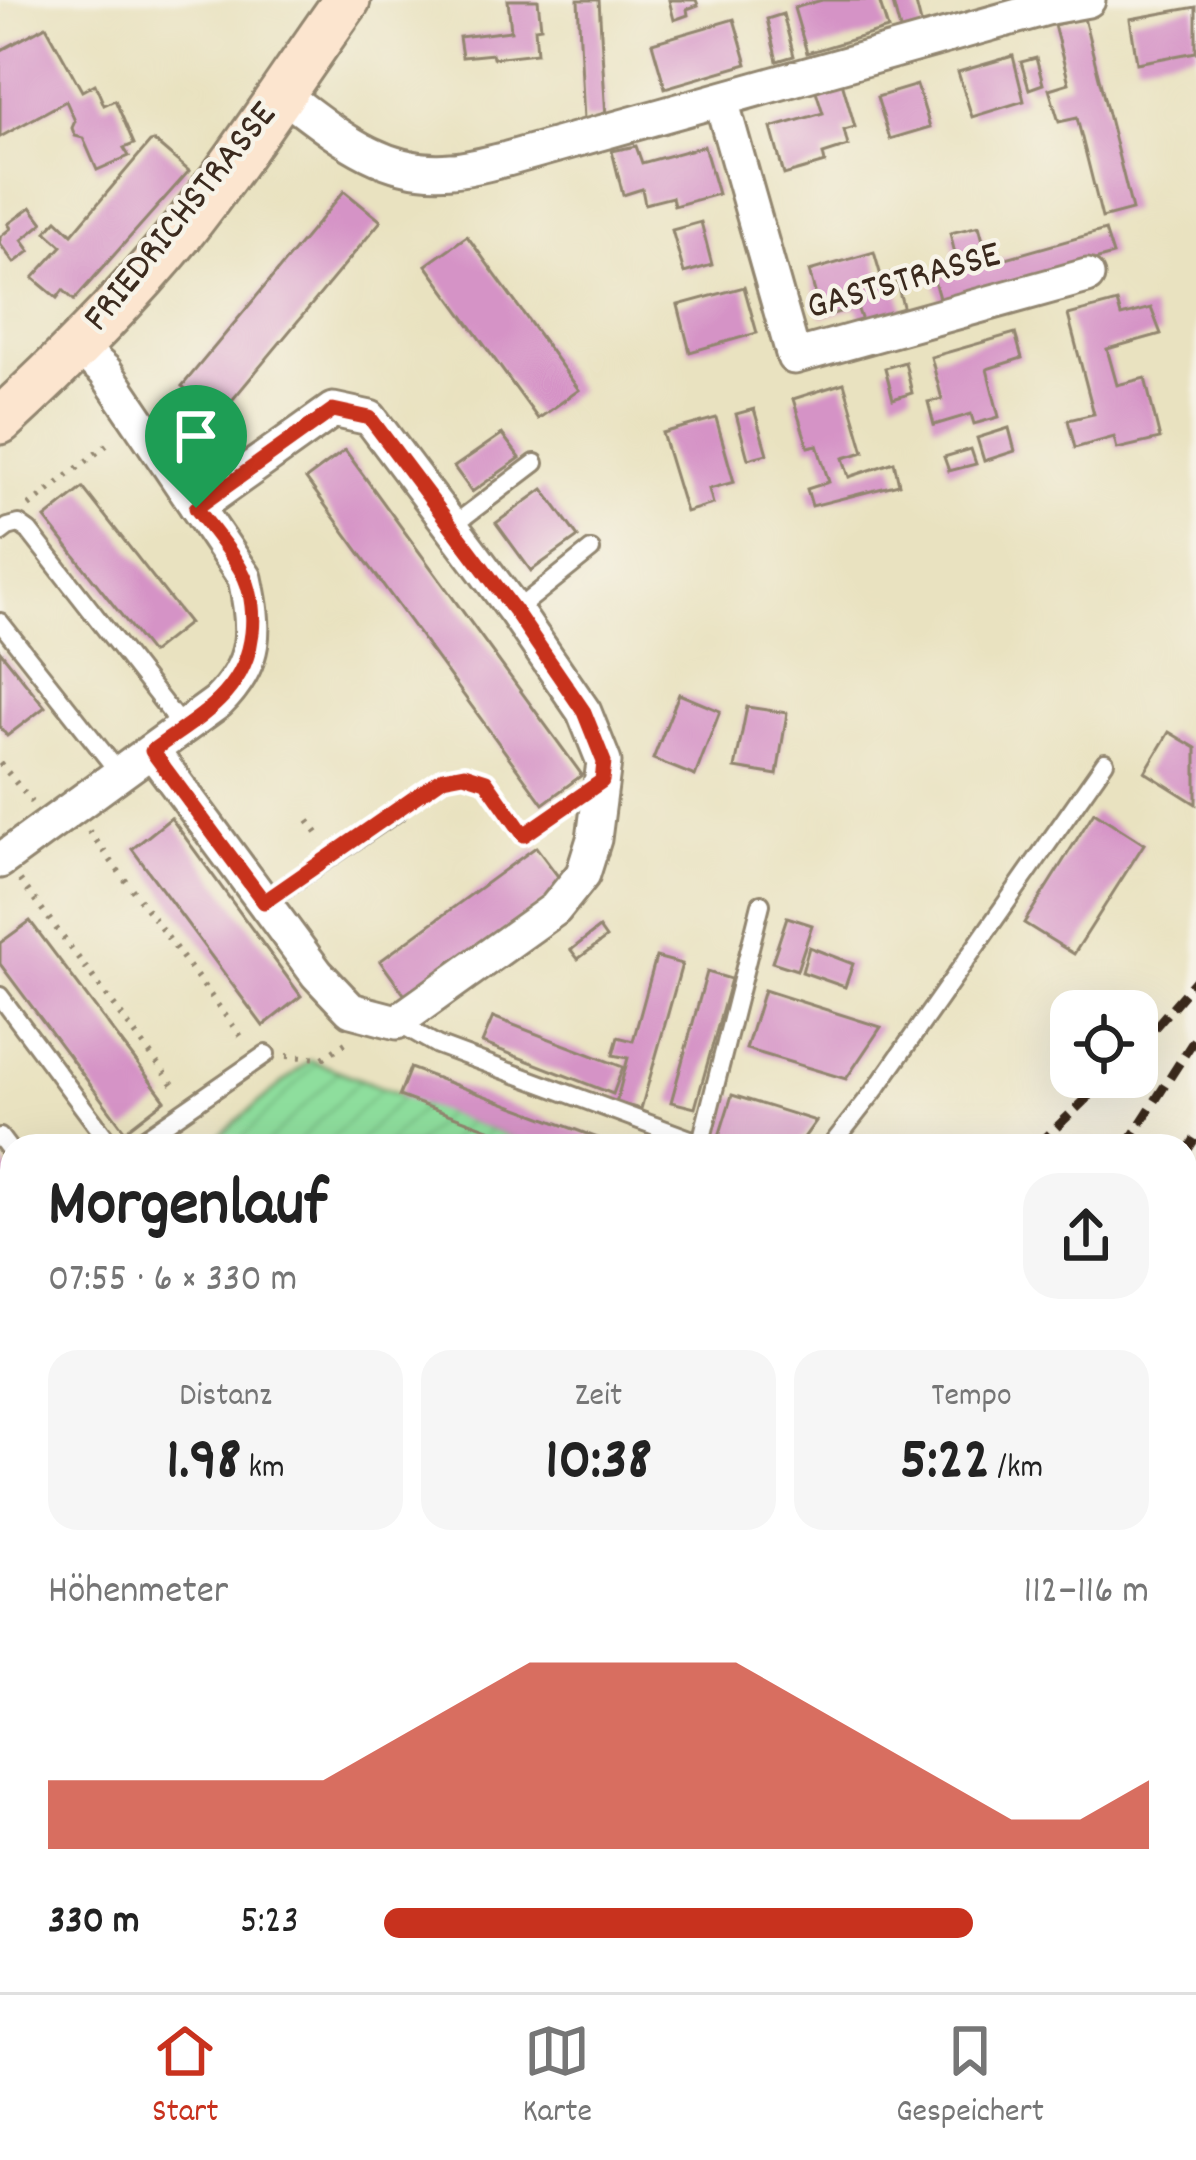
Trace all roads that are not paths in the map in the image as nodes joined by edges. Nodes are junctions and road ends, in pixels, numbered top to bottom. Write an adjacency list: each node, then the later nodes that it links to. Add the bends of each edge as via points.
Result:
1 (347, 0): 3 (street, FRIEDRICHSTRASSE)
2 (1088, 0): 4 (street)
3 (282, 94): 4 (street, via 357,149 428,171 508,159); 6 (street, FRIEDRICHSTRASSE, via 182,232)
4 (721, 100): 5 (street, GASTSTRASSE, via 794,357)
5 (1087, 276)
6 (78, 346): 7 (street, FRIEDRICHSTRASSE); 9 (street, via 105,371)
7 (0, 422)
8 (535, 463): 10 (lane)
9 (196, 508): 10 (street, via 333,410 370,418); 15 (street, via 245,578 254,617 237,683)
10 (452, 526): 13 (street)
11 (0, 533): 15 (lane, via 19,524 29,531)
12 (591, 550): 13 (lane)
13 (515, 611): 24 (street, via 584,712 604,762 583,874 555,909)
14 (0, 622): 18 (lane)
15 (183, 728): 16 (street)
16 (152, 751): 18 (street); 21 (street)
17 (1105, 762): 30 (lane)
18 (121, 774): 20 (street)
19 (397, 812): 21 (lane)
20 (2, 860)
21 (264, 902): 24 (street, via 351,1010)
22 (761, 904): 29 (lane)
23 (0, 996): 26 (lane)
24 (385, 1019): 28 (lane)
25 (262, 1057): 27 (lane)
26 (103, 1134)
27 (150, 1134)
28 (672, 1134)
29 (704, 1134)
30 (840, 1134)

